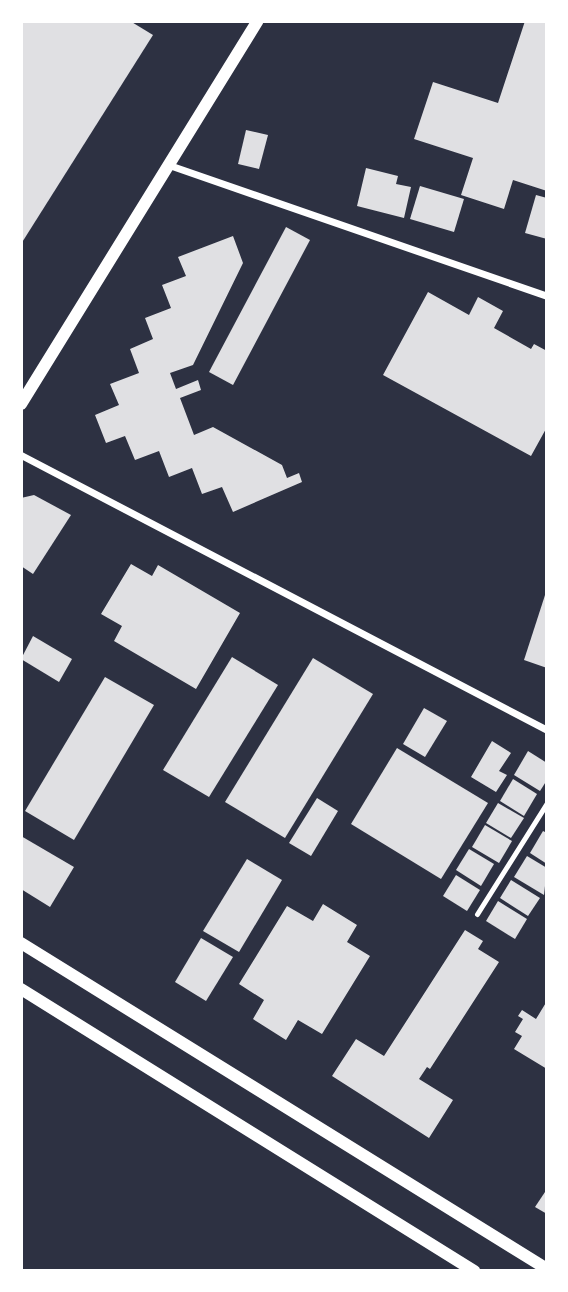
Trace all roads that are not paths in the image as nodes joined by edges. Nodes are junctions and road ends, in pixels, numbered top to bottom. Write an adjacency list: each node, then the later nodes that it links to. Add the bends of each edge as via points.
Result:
1 (258, 21): 2 (street)
2 (168, 164): 3 (street); 4 (street)
3 (547, 296)
4 (21, 404)
5 (21, 455): 6 (street)
6 (547, 730)
7 (547, 803): 8 (lane)
8 (477, 915)
9 (21, 943): 11 (street)
10 (21, 989): 12 (street)
11 (547, 1269)
12 (474, 1271)

